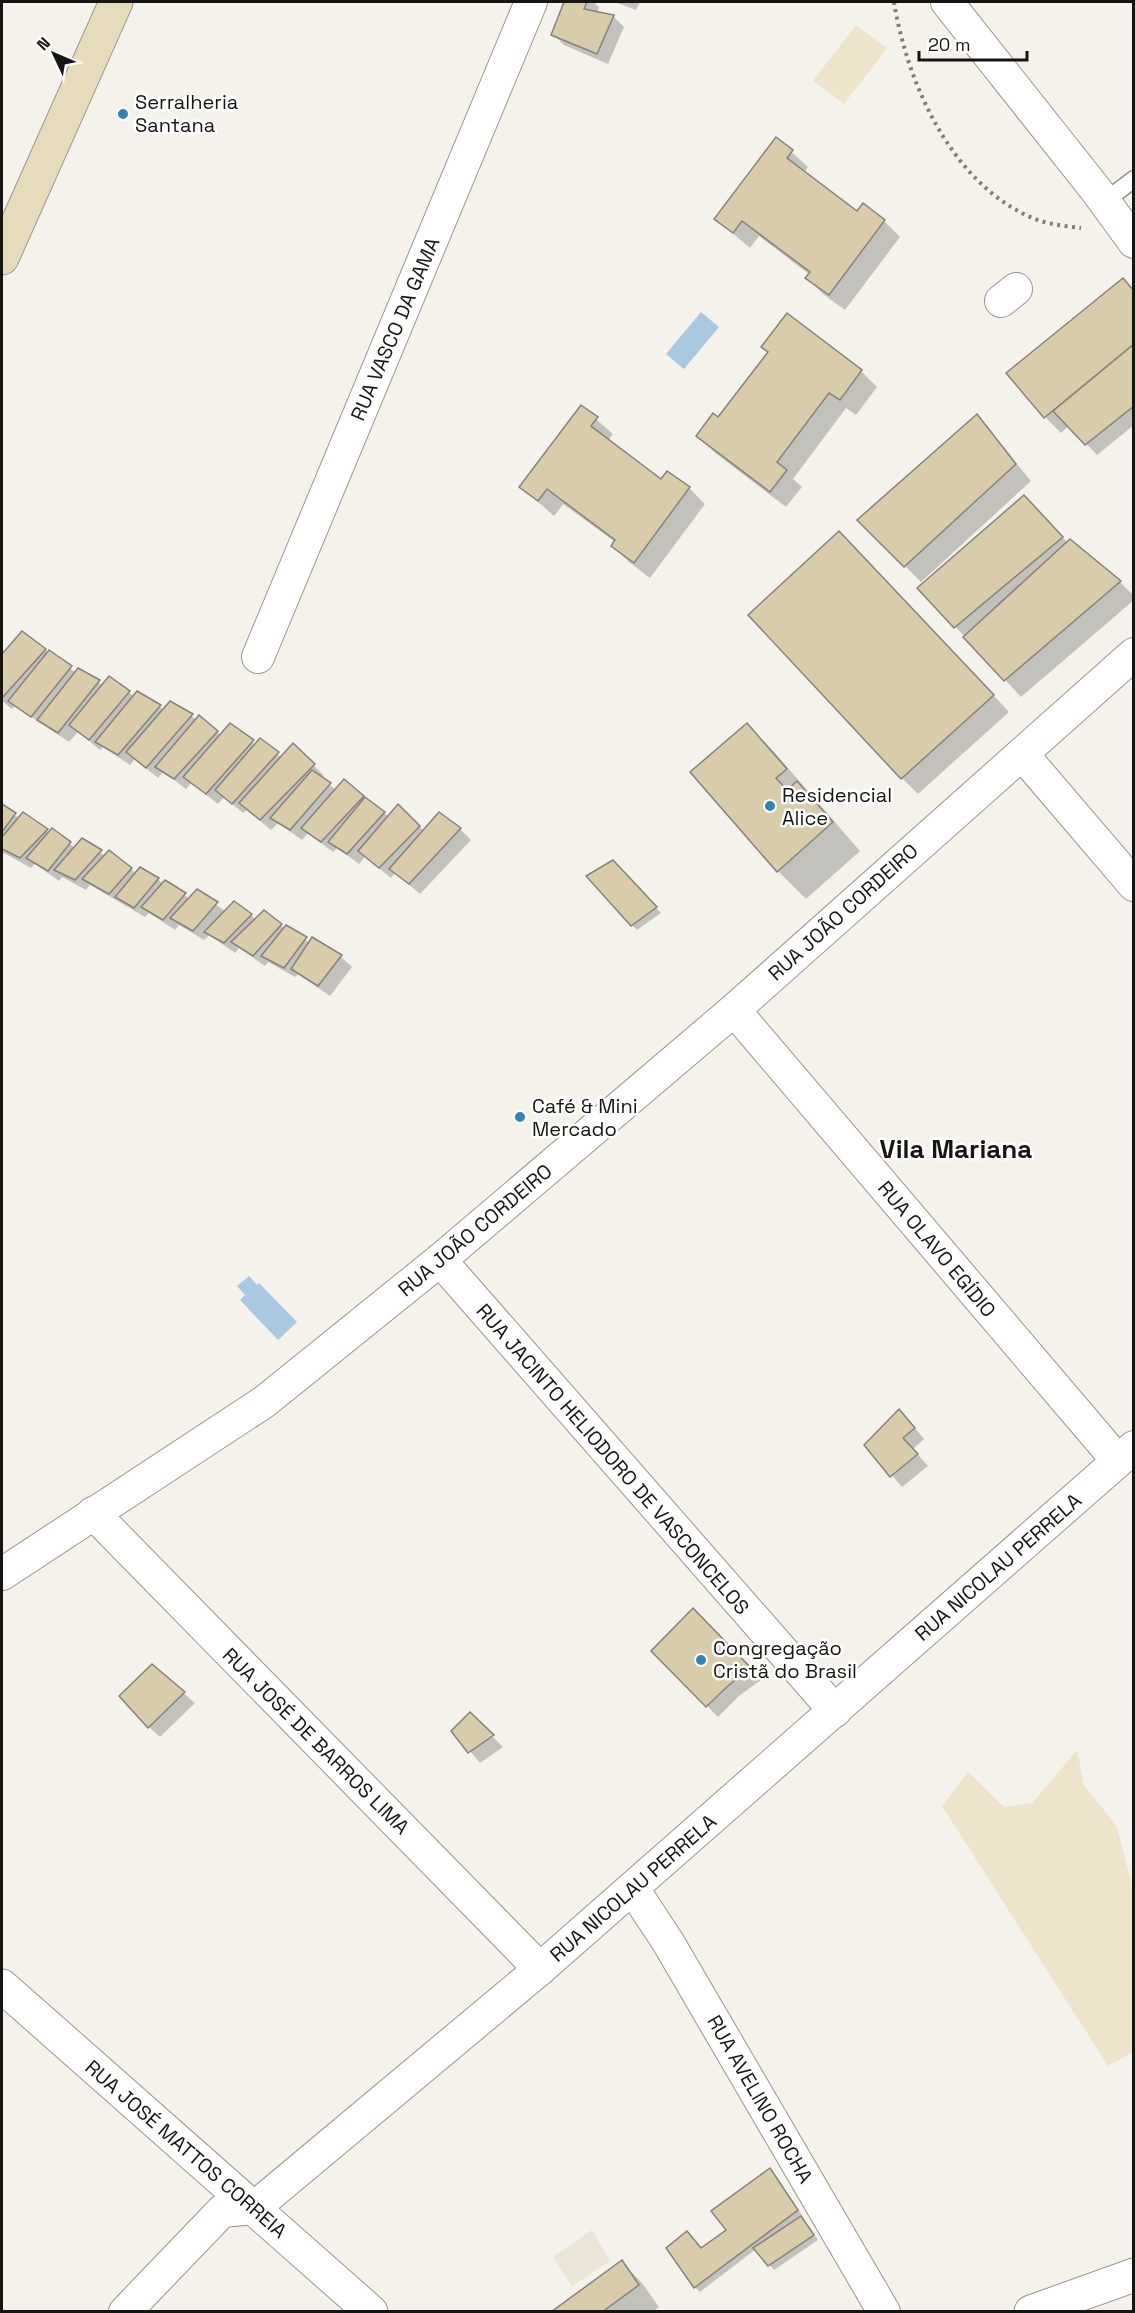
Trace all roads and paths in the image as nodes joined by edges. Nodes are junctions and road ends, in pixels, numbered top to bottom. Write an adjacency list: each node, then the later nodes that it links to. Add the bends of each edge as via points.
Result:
1 (116, 2): 8 (main road)
2 (531, 2): 10 (street, RUA VASCO DA GAMA)
3 (894, 2): 7 (path, via 903,38 935,123 954,154 983,186 1016,210 1052,224)
4 (947, 2): 6 (street)
5 (1134, 178): 6 (lane)
6 (1105, 201): 7 (street)
7 (1129, 236)
8 (2, 258)
9 (1134, 654): 11 (street, RUA JOÃO CORDEIRO)
10 (258, 657)
11 (1022, 754): 12 (street); 13 (street, RUA JOÃO CORDEIRO)
12 (1134, 885)
13 (734, 1010): 14 (street, RUA JOÃO CORDEIRO); 15 (street, RUA OLAVO EGÍDIO)
14 (440, 1260): 16 (street, RUA JOÃO CORDEIRO, via 264,1402); 18 (street, RUA JACINTO HELIODORO DE VASCONCELOS)
15 (1126, 1454): 18 (street, RUA NICOLAU PERRELA)
16 (93, 1513): 17 (street, RUA JOÃO CORDEIRO); 20 (street, RUA JOSÉ DE BARROS LIMA)
17 (2, 1574)
18 (835, 1711): 19 (street, RUA NICOLAU PERRELA)
19 (633, 1888): 20 (street, RUA NICOLAU PERRELA); 26 (street, RUA AVELINO ROCHA)
20 (540, 1969): 22 (street, RUA NICOLAU PERRELA)
21 (2, 1986): 22 (street, RUA JOSÉ MATTOS CORREIA)
22 (254, 2208): 24 (street, via 222,2211); 25 (street, RUA JOSÉ MATTOS CORREIA)
23 (1134, 2275): 27 (street)
24 (125, 2312)
25 (371, 2312)
26 (884, 2312)
27 (1031, 2312)

